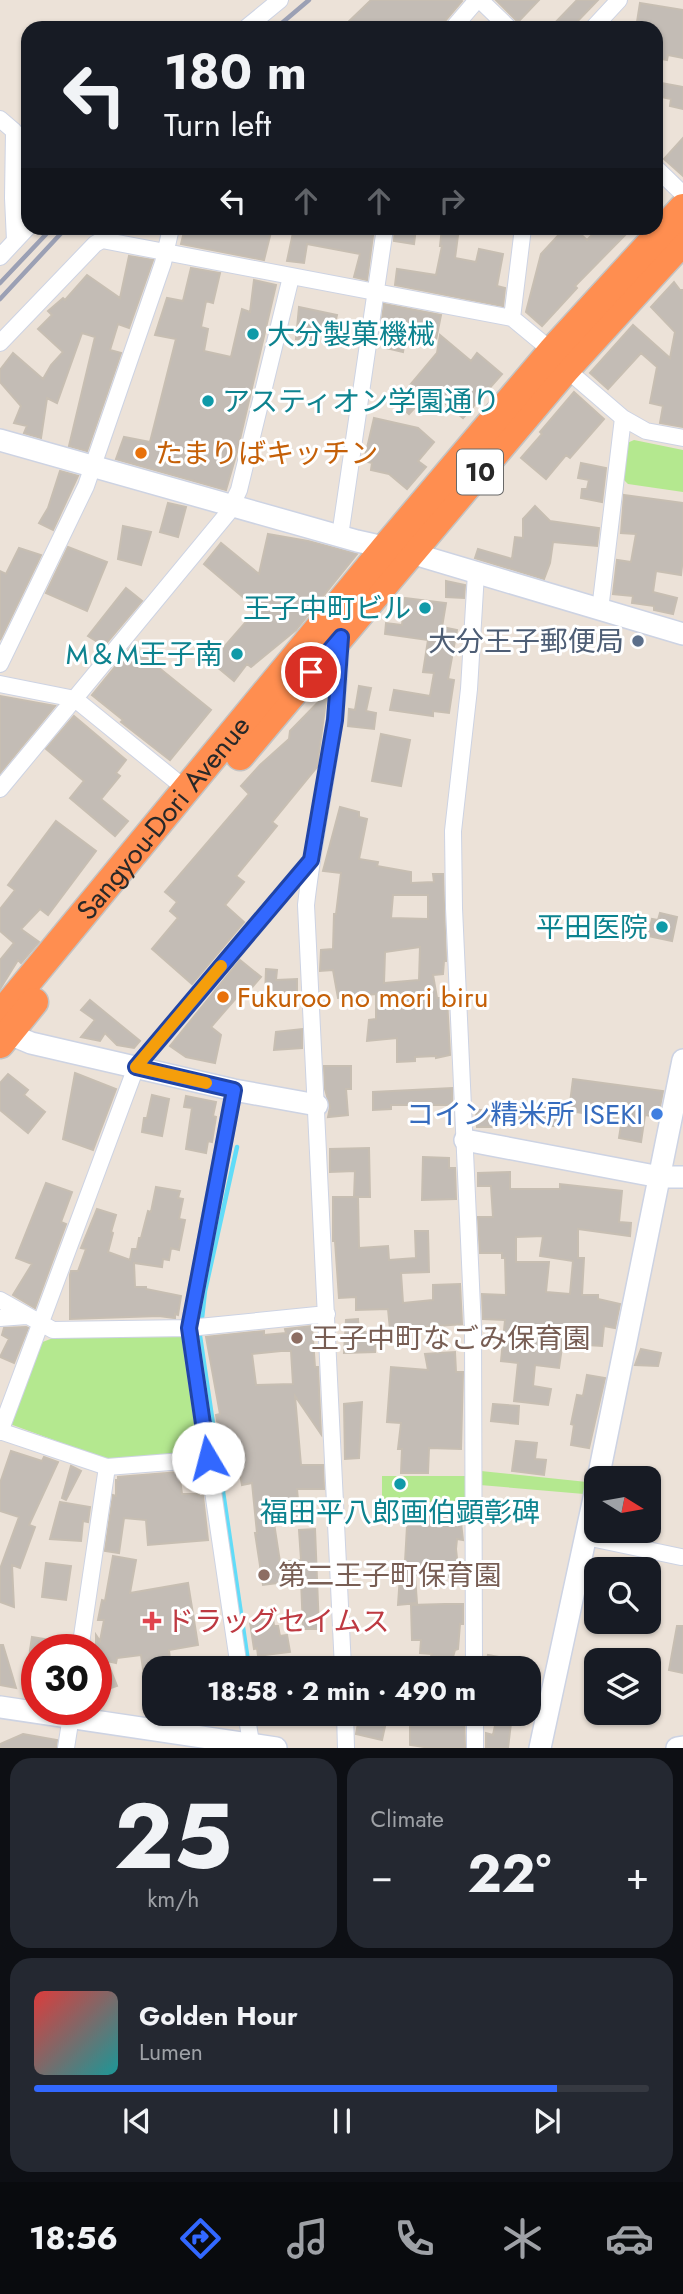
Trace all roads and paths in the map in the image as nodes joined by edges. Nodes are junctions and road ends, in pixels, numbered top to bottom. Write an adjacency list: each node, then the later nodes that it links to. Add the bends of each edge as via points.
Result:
1 (280, 0): 4 (street)
2 (478, 0): 5 (street); 6 (street)
3 (619, 0): 7 (street)
4 (254, 21)
5 (459, 21)
6 (501, 21)
7 (600, 21)
8 (0, 119): 11 (street, via 14,131)
9 (663, 175): 10 (street)
10 (683, 194)
11 (6, 196): 19 (street)
12 (683, 208): 13 (highway, Sangyou-Dori Avenue / 10)
13 (663, 233)
14 (21, 235): 19 (street)
15 (170, 235): 21 (street)
16 (384, 235): 24 (street)
17 (522, 235): 25 (street)
18 (661, 235): 27 (highway, Sangyou-Dori Avenue / 10)
19 (15, 241): 22 (street)
20 (683, 241): 27 (highway, Sangyou-Dori Avenue / 10)
21 (167, 252): 23 (street); 26 (street, via 99,241); 31 (street)
22 (0, 257)
23 (291, 277): 24 (street); 32 (street)
24 (377, 293): 25 (street); 33 (street)
25 (512, 318): 27 (street)
26 (0, 343)
27 (559, 360): 28 (street); 34 (highway, Sangyou-Dori Avenue / 10)
28 (624, 418): 29 (street, via 646,431); 36 (street)
29 (683, 438)
30 (0, 440): 31 (street)
31 (93, 466): 32 (street); 40 (street)
32 (233, 505): 33 (street); 42 (street)
33 (340, 536): 34 (street)
34 (398, 550): 35 (street); 39 (highway, Sangyou-Dori Avenue / 10); 44 (highway, Sangyou-Dori Avenue / 10)
35 (476, 573): 36 (street); 51 (street, via 453,831)
36 (600, 610): 38 (street)
37 (683, 628): 38 (street)
38 (683, 634)
39 (341, 637): 45 (street, via 335,720); 46 (highway, Sangyou-Dori Avenue / 10)
40 (0, 664)
41 (0, 684): 42 (street)
42 (75, 699): 43 (street); 44 (street)
43 (0, 789)
44 (187, 790): 46 (highway, Sangyou-Dori Avenue / 10)
45 (311, 860): 48 (street); 50 (street, via 306,905)
46 (2, 1031): 48 (street, via 31,1043)
47 (683, 1060): 52 (street)
48 (136, 1067): 49 (street); 57 (street)
49 (234, 1090): 50 (street); 58 (street)
50 (317, 1105): 55 (street)
51 (465, 1140): 52 (street); 69 (street, via 472,1289)
52 (660, 1177): 53 (street); 61 (street)
53 (683, 1177)
54 (0, 1300): 57 (street)
55 (327, 1314): 58 (street); 68 (street)
56 (0, 1318): 57 (street)
57 (32, 1320): 58 (street, via 53,1330); 59 (street)
58 (189, 1328): 60 (street)
59 (0, 1432): 62 (street)
60 (208, 1458): 62 (street); 67 (street)
61 (601, 1466)
62 (107, 1467): 66 (street)
63 (584, 1544): 83 (street)
64 (619, 1544): 65 (street)
65 (681, 1557)
66 (82, 1634)
67 (237, 1656)
68 (342, 1656)
69 (474, 1656)
70 (0, 1707): 71 (street)
71 (21, 1709)
72 (112, 1721): 77 (street)
73 (70, 1725): 79 (street)
74 (248, 1726): 77 (street)
75 (345, 1726): 81 (street)
76 (475, 1726): 82 (street)
77 (251, 1746): 80 (street)
78 (683, 1747): 84 (street)
79 (66, 1748)
80 (276, 1748)
81 (346, 1748)
82 (475, 1748)
83 (540, 1748)
84 (677, 1748)

